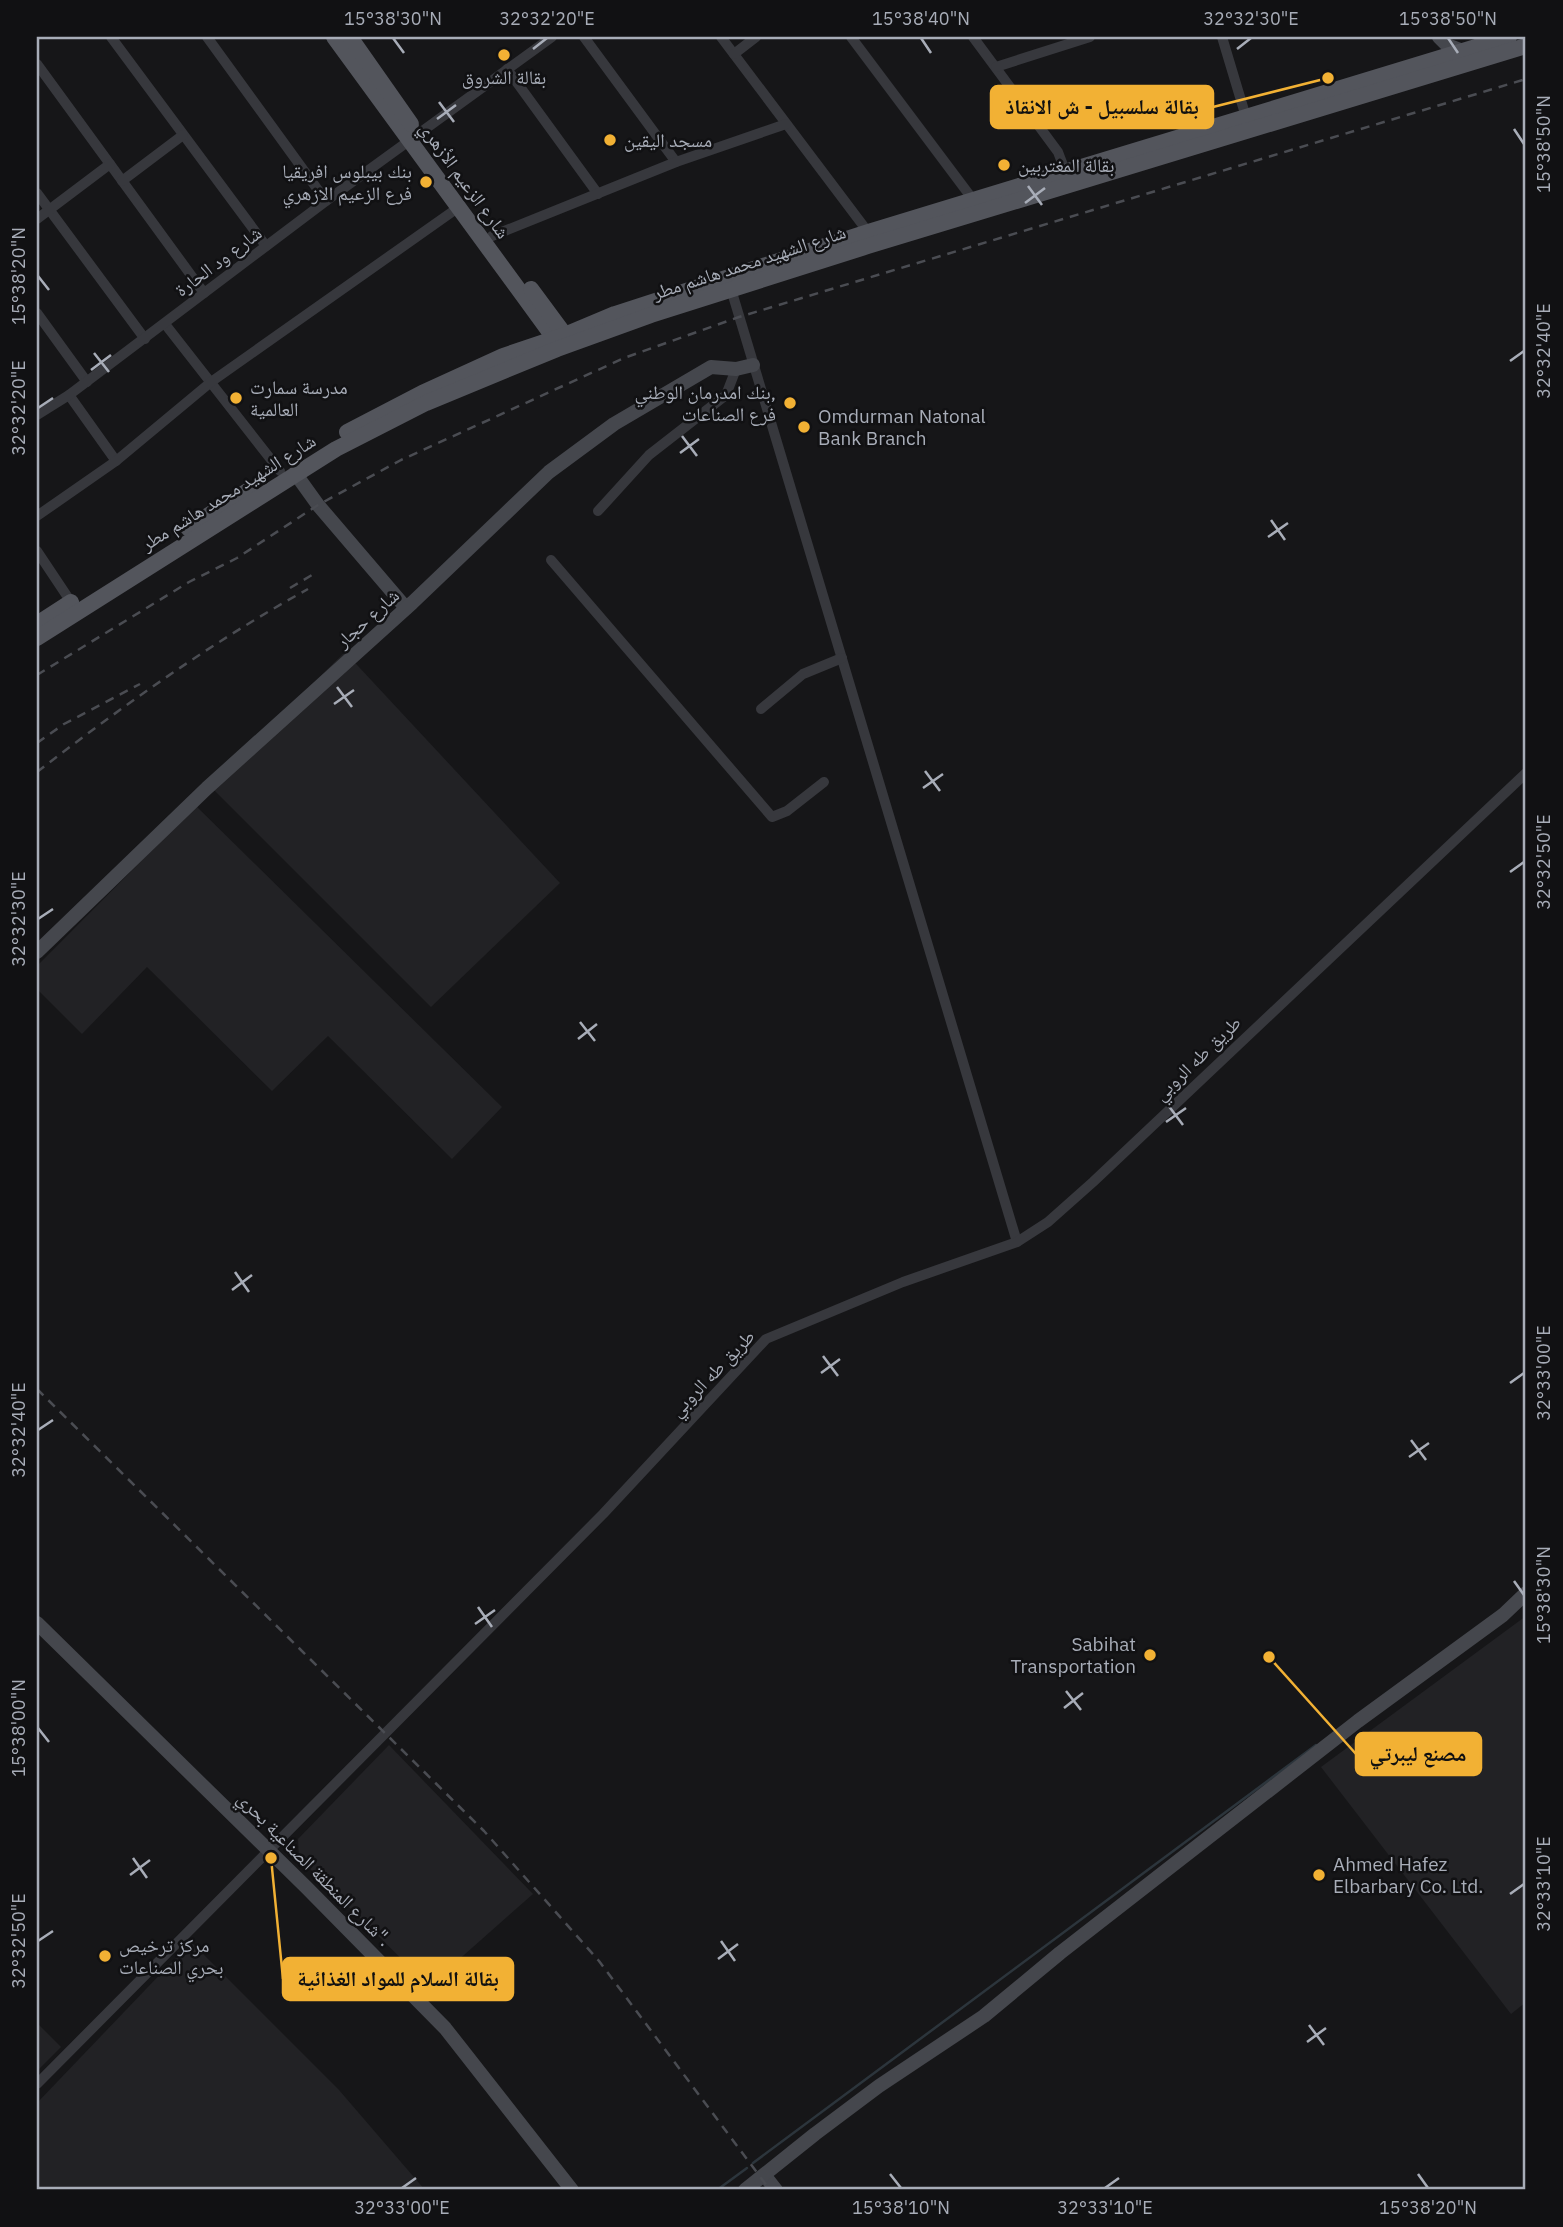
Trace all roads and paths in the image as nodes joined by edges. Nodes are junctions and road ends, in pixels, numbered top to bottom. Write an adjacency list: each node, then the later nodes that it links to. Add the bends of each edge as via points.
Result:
1 (111, 37): 24 (street)
2 (207, 37): 32 (street)
3 (334, 37): 25 (main road, شارع الزعيم الأزهري)
4 (552, 37): 20 (street, شارع ود الحارة)
5 (584, 37): 26 (street)
6 (721, 37): 17 (street)
7 (756, 37): 17 (street)
8 (851, 37): 33 (street)
9 (973, 37): 19 (street)
10 (1090, 37): 19 (street)
11 (1222, 37): 22 (street)
12 (1439, 37): 16 (street)
13 (1509, 37): 16 (main road, شارع الشهيد محمد هاشم مطر)
14 (356, 39): 25 (main road, شارع الزعيم الأزهري)
15 (1526, 46): 21 (main road, شارع الشهيد محمد هاشم مطر)
16 (1463, 51): 21 (main road, شارع الشهيد محمد هاشم مطر)
17 (734, 54): 23 (street)
18 (37, 64): 27 (street)
19 (996, 67): 28 (street, via 1058,152)
20 (507, 69): 25 (street, شارع ود الحارة); 31 (street)
21 (1371, 85): 22 (main road, شارع الشهيد محمد هاشم مطر); 40 (main road, شارع الشهيد محمد هاشم مطر)
22 (1246, 117): 28 (main road, شارع الشهيد محمد هاشم مطر)
23 (786, 124): 26 (street); 37 (street)
24 (183, 135): 29 (street); 39 (street)
25 (415, 137): 32 (street, شارع ود الحارة); 34 (main road, شارع الزعيم الأزهري); 38 (main road, شارع الزعيم الأزهري)
26 (676, 162): 31 (street)
27 (110, 164): 29 (street); 35 (street)
28 (1066, 173): 33 (main road, شارع الشهيد محمد هاشم مطر)
29 (122, 181): 41 (street)
30 (37, 193): 35 (street)
31 (598, 194): 38 (street)
32 (327, 201): 39 (street, شارع ود الحارة)
33 (974, 201): 37 (main road, شارع الشهيد محمد هاشم مطر)
34 (459, 207): 45 (main road, شارع الزعيم الأزهري); 49 (street)
35 (50, 210): 36 (street); 44 (street)
36 (37, 219)
37 (868, 232): 45 (main road, شارع الشهيد محمد هاشم مطر, via 615,314)
38 (492, 236): 45 (main road, شارع الزعيم الأزهري)
39 (265, 246): 41 (street, شارع ود الحارة)
40 (731, 289): 45 (main road, شارع الشهيد محمد هاشم مطر); 46 (street)
41 (204, 293): 43 (street, شارع ود الحارة)
42 (37, 313): 48 (street)
43 (165, 324): 44 (street, شارع ود الحارة); 49 (street)
44 (145, 339): 48 (street, شارع ود الحارة)
45 (561, 342): 53 (main road, شارع الشهيد محمد هاشم مطر, via 503,356 422,393 373,417)
46 (753, 365): 47 (street, شارع حجار); 62 (street)
47 (736, 369): 54 (street, via 726,395 649,455); 59 (street, شارع حجار, via 711,367 614,424 549,472)
48 (87, 382): 50 (street, شارع ود الحارة)
49 (211, 382): 52 (street); 53 (street)
50 (69, 395): 51 (street, شارع ود الحارة); 52 (street)
51 (37, 415)
52 (116, 461): 55 (street)
53 (288, 472): 58 (main road, شارع الشهيد محمد هاشم مطر); 59 (street); 61 (main road, شارع الشهيد محمد هاشم مطر)
54 (598, 511)
55 (37, 516)
56 (37, 551): 58 (street)
57 (551, 560): 65 (street, via 772,817)
58 (71, 602): 60 (main road, شارع الشهيد محمد هاشم مطر)
59 (406, 608): 66 (street, شارع حجار, via 206,788)
60 (37, 624)
61 (37, 638)
62 (842, 658): 63 (street, via 803,674); 67 (street)
63 (761, 709)
64 (1526, 773): 67 (street, طريق طه الروبي, via 1093,1182 1048,1222)
65 (824, 782)
66 (37, 952)
67 (1017, 1242): 70 (street, طريق طه الروبي, via 903,1282 766,1339 603,1514)
68 (1526, 1593): 72 (street, via 1070,1944 984,2016 879,2086)
69 (37, 1623): 70 (street, شارع المنطقة الصناعية بحري".)
70 (270, 1851): 71 (street, طريق طه الروبي); 73 (street, شارع المنطقة الصناعية بحري"., via 445,2028)
71 (37, 2084)
72 (765, 2176): 74 (street); 75 (street)
73 (572, 2190)
74 (746, 2190)
75 (776, 2190)

